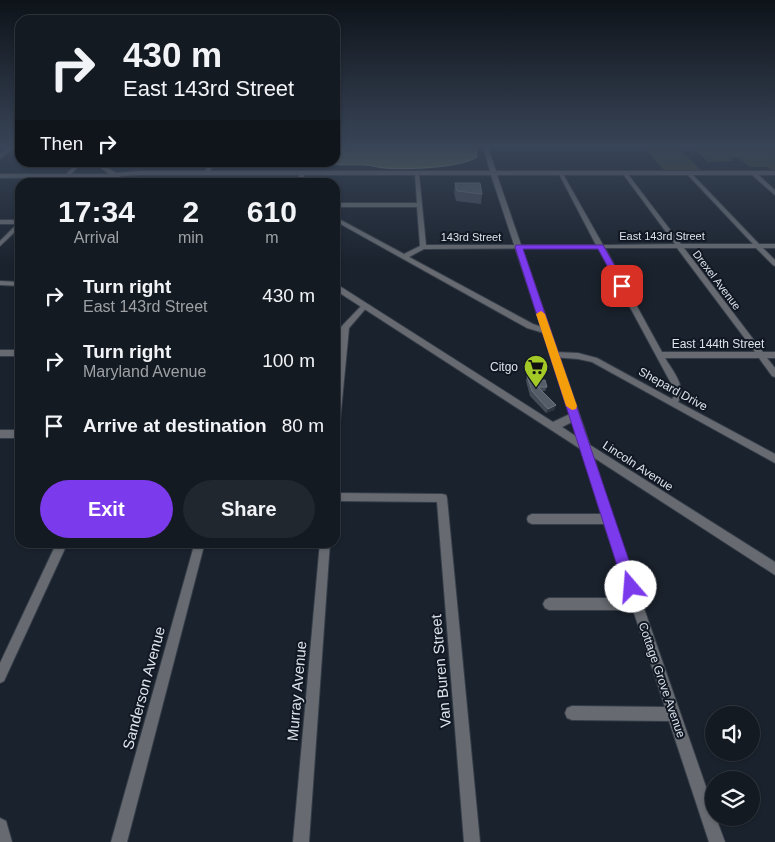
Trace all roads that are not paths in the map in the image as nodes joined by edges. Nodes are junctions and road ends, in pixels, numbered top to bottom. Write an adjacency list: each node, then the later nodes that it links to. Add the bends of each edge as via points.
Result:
1 (418, 186): 7 (street)
2 (498, 186): 17 (street, Cottage Grove Avenue)
3 (568, 186): 18 (street)
4 (634, 186): 13 (street, Drexel Avenue)
5 (701, 186): 14 (street)
6 (340, 204): 7 (street)
7 (419, 205): 16 (street)
8 (0, 222): 10 (street)
9 (340, 222): 19 (street)
10 (15, 223)
11 (15, 228): 12 (street)
12 (0, 244)
13 (679, 246): 14 (street, East 143rd Street); 18 (street, East 143rd Street); 28 (street, Drexel Avenue)
14 (758, 246): 15 (street, East 143rd Street); 20 (street)
15 (775, 246)
16 (423, 247): 17 (street, 143rd Street); 19 (street)
17 (519, 247): 18 (street, East 143rd Street); 25 (street, Cottage Grove Avenue)
18 (600, 247): 31 (street)
19 (404, 257): 25 (street, via 530,326)
20 (775, 264)
21 (0, 283): 22 (street)
22 (15, 284)
23 (340, 290): 24 (street, Lincoln Avenue)
24 (364, 306): 33 (street, via 345,327); 36 (street, Lincoln Avenue)
25 (547, 332): 30 (street, Cottage Grove Avenue)
26 (0, 353): 27 (street)
27 (15, 353)
28 (760, 355): 29 (street, East 144th Street); 31 (street, East 144th Street); 32 (street, Drexel Avenue)
29 (775, 355)
30 (555, 356): 34 (street, Shepard Drive, via 594,360); 35 (street, Cottage Grove Avenue)
31 (661, 356): 34 (street, via 679,392)
32 (775, 374)
33 (340, 380)
34 (673, 403): 40 (street, Shepard Drive)
35 (575, 416): 36 (street); 39 (street, Cottage Grove Avenue)
36 (551, 426): 39 (street, Lincoln Avenue)
37 (0, 434): 38 (street)
38 (15, 434)
39 (586, 448): 43 (street, Cottage Grove Avenue); 47 (street, Lincoln Avenue)
40 (775, 459)
41 (340, 497): 57 (street, Van Buren Street, via 442,498)
42 (532, 519): 43 (street)
43 (608, 519): 49 (street, Cottage Grove Avenue)
44 (60, 548): 50 (street)
45 (198, 548): 55 (street, Sanderson Avenue)
46 (325, 548): 56 (street, Murray Avenue)
47 (775, 570)
48 (549, 604): 49 (street)
49 (637, 604): 52 (street, Cottage Grove Avenue)
50 (0, 677)
51 (572, 713): 52 (street)
52 (674, 714): 58 (street, Cottage Grove Avenue)
53 (0, 827): 54 (street)
54 (3, 842)
55 (119, 842)
56 (301, 842)
57 (472, 842)
58 (717, 842)

